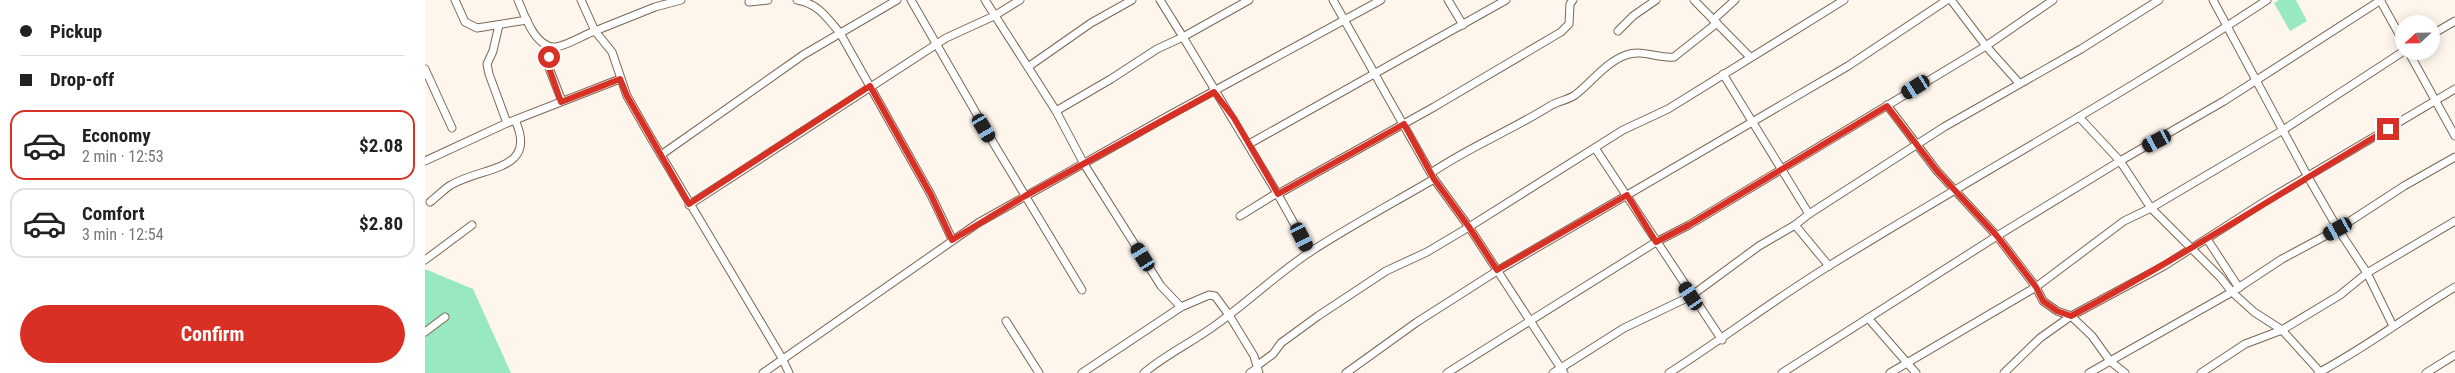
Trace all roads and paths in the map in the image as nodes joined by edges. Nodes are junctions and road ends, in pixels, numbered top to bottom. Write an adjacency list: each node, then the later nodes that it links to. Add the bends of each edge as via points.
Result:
1 (455, 0): 35 (street, via 465,22 477,28)
2 (518, 0): 31 (street)
3 (581, 0): 40 (street)
4 (681, 0): 40 (street, via 655,6)
5 (768, 0): 29 (street)
6 (797, 0): 42 (street, via 810,2)
7 (897, 0): 42 (street)
8 (911, 0): 45 (street)
9 (985, 0): 30 (street)
10 (1020, 0): 30 (street)
11 (1132, 0): 50 (street, via 1091,23)
12 (1160, 0): 43 (street)
13 (1249, 0): 43 (street)
14 (1333, 0): 32 (street)
15 (1381, 0): 32 (street)
16 (1448, 0): 36 (street)
17 (1507, 0): 36 (street)
18 (1573, 0): 68 (street, via 1569,24 1561,32)
19 (1656, 0): 41 (street)
20 (1694, 0): 34 (street)
21 (1735, 0): 34 (street)
22 (1844, 0): 47 (street)
23 (1946, 0): 46 (street); 66 (street, via 1848,66)
24 (2053, 0): 46 (street)
25 (2159, 0): 56 (street)
26 (2213, 0): 37 (street)
27 (2267, 0): 37 (street)
28 (2381, 0): 38 (street); 55 (street)
29 (749, 2)
30 (994, 16): 45 (street); 50 (street)
31 (527, 20): 35 (street); 44 (street, via 539,39)
32 (1345, 20): 52 (street); 59 (street)
33 (2455, 21): 39 (street)
34 (1715, 22): 47 (street); 81 (street, via 1674,56 1624,55 1573,96 1460,154)
35 (499, 25): 67 (street, via 487,64)
36 (1463, 25): 52 (street)
37 (2227, 26): 55 (street); 64 (street)
38 (2395, 26)
39 (2440, 30)
40 (595, 31): 44 (street, via 555,47); 54 (street, via 611,52)
41 (1618, 31)
42 (839, 33): 57 (street); 75 (street)
43 (1183, 37): 59 (street); 63 (street, via 1157,48)
44 (548, 46): 61 (street, via 549,68)
45 (937, 46): 57 (street); 86 (street)
46 (1986, 46): 56 (street); 62 (street)
47 (1750, 57): 53 (street)
48 (2395, 57): 70 (street)
49 (2413, 60): 60 (street)
50 (1028, 67): 63 (street)
51 (425, 69): 69 (street)
52 (1373, 73): 68 (street); 72 (street)
53 (1723, 74): 66 (street); 74 (street, via 1668,109 1623,130)
54 (620, 79): 61 (street); 75 (street)
55 (2257, 80): 70 (street); 78 (street)
56 (2019, 83): 73 (street)
57 (870, 86): 88 (street); 99 (street, via 931,195)
58 (2455, 89): 60 (street)
59 (1214, 92): 72 (street); 79 (street)
60 (2436, 101): 71 (street); 82 (street)
61 (561, 102): 65 (street)
62 (1887, 106): 73 (street); 80 (street)
63 (1056, 111): 79 (street)
64 (2079, 117): 78 (street); 83 (street)
65 (515, 120): 67 (street); 87 (street, via 522,135 521,148 509,163 452,184)
66 (1751, 121): 80 (street); 85 (street)
67 (507, 123): 77 (street)
68 (1404, 124): 81 (street); 84 (street)
69 (452, 128)
70 (2283, 130): 82 (street); 89 (street)
71 (2455, 136)
72 (1249, 144): 84 (street)
73 (1917, 145): 83 (street); 90 (street)
74 (1595, 148): 85 (street); 95 (street)
75 (661, 155): 88 (street)
76 (2455, 157): 96 (street)
77 (425, 161)
78 (2120, 161): 89 (street); 97 (street)
79 (1084, 164): 86 (street); 113 (street, via 1161,286)
80 (1781, 168): 90 (street); 100 (street)
81 (1433, 176): 95 (street); 102 (street)
82 (2308, 177): 96 (street); 98 (street)
83 (1954, 190): 97 (street); 104 (street)
84 (1278, 194): 91 (street); 102 (street)
85 (1627, 195): 100 (street); 105 (street)
86 (1025, 196): 99 (street); 110 (street)
87 (430, 202)
88 (689, 204): 125 (street)
89 (2151, 208): 101 (street); 107 (street, via 2124,221)
90 (1809, 214): 94 (street)
91 (1240, 216)
92 (2455, 221): 106 (street)
93 (473, 225): 103 (street)
94 (1795, 225): 104 (street); 112 (street, via 1759,246)
95 (1469, 227): 105 (street); 128 (street, via 1386,271 1338,302 1281,344)
96 (2338, 229): 106 (street); 109 (street)
97 (1997, 236): 107 (street); 117 (street)
98 (2207, 239): 101 (street); 109 (street)
99 (952, 240): 125 (street)
100 (1656, 242): 112 (street); 118 (street)
101 (2191, 248): 111 (street); 115 (street)
102 (1310, 252): 114 (street)
103 (425, 260)
104 (1829, 266): 123 (street)
105 (1497, 270): 118 (street); 135 (street)
106 (2367, 273): 120 (street); 121 (street, via 2340,295)
107 (2036, 287): 115 (street, via 2050,307); 127 (street)
108 (2455, 287): 120 (street)
109 (2239, 288): 111 (street)
110 (1082, 290)
111 (2232, 292): 121 (street); 126 (street)
112 (1691, 296): 123 (street); 129 (street, via 1624,328)
113 (1181, 307): 114 (street, via 1209,295 1215,296); 133 (street)
114 (1229, 315): 128 (street); 134 (street)
115 (2071, 316): 126 (street); 142 (street, via 2044,335)
116 (445, 317): 122 (street)
117 (1868, 318): 127 (street); 139 (street)
118 (1530, 320): 129 (street); 136 (street)
119 (1006, 321): 132 (street)
120 (2393, 326): 146 (street, via 2379,338)
121 (2281, 330): 145 (street, via 2245,344); 146 (street)
122 (425, 332)
123 (1722, 340): 138 (street)
124 (2455, 355): 147 (street)
125 (782, 358): 130 (street); 131 (street)
126 (2110, 360): 143 (street); 144 (street)
127 (1908, 362): 140 (street); 141 (street)
128 (1256, 370)
129 (1563, 370): 137 (street)
130 (763, 373)
131 (789, 373)
132 (1039, 373)
133 (1082, 373)
134 (1144, 373)
135 (1346, 373)
136 (1447, 373)
137 (1553, 373)
138 (1669, 373)
139 (1782, 373)
140 (1890, 373)
141 (1916, 373)
142 (2004, 373)
143 (2089, 373)
144 (2125, 373)
145 (2201, 373)
146 (2320, 373)
147 (2427, 373)

